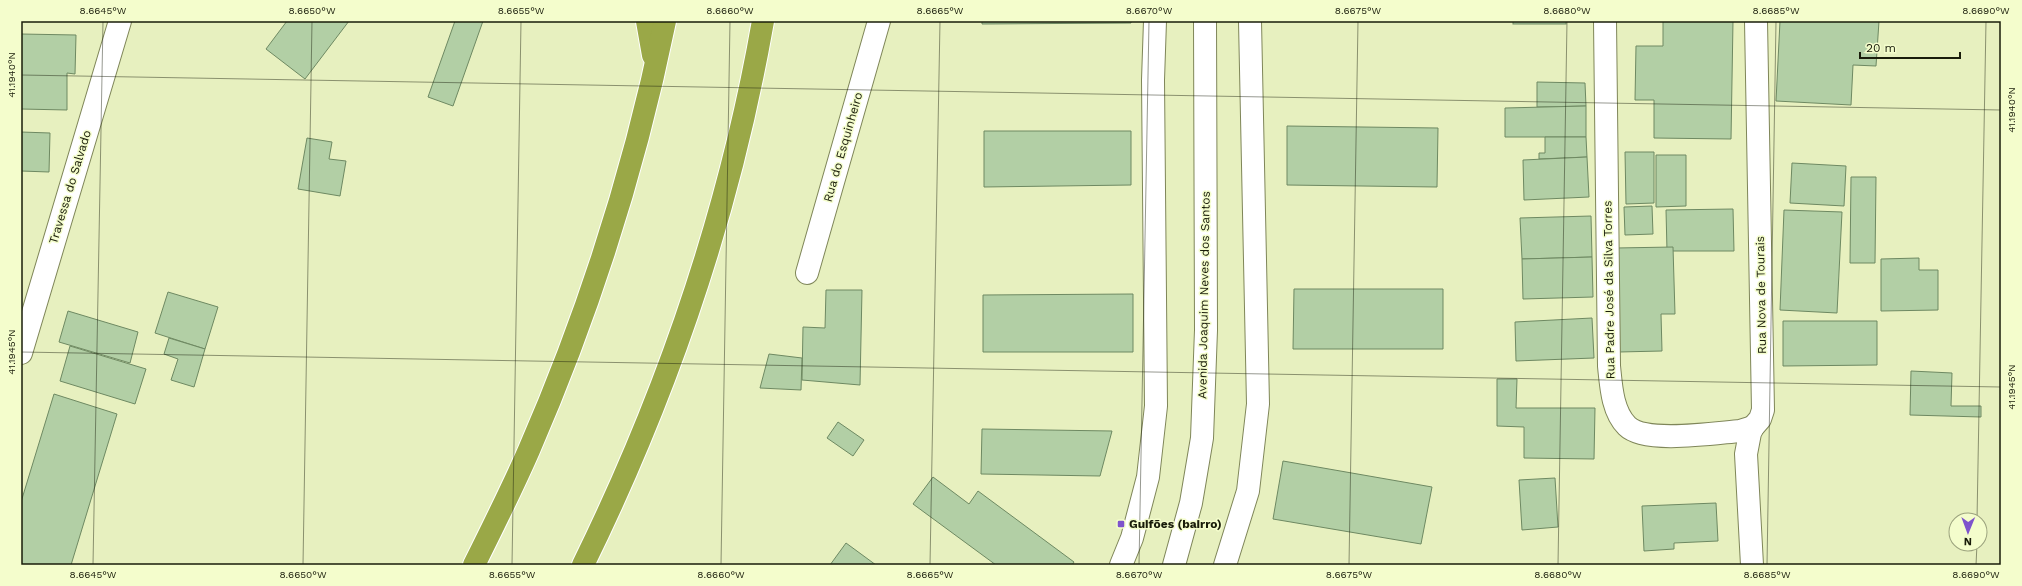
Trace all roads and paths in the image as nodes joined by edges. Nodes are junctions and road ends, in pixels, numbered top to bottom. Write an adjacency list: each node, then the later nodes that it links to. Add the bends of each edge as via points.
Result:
1 (120, 21): 13 (street, Travessa do Salvado)
2 (647, 21): 11 (highway)
3 (664, 21): 11 (highway)
4 (763, 21): 16 (highway, via 726,184 689,309 641,437)
5 (879, 21): 12 (street, Rua do Esquinheiro)
6 (1155, 21): 17 (street, via 1153,80 1156,406 1148,477 1132,538)
7 (1205, 21): 18 (street, Avenida Joaquim Neves dos Santos, via 1206,330 1202,438 1191,503)
8 (1250, 21): 19 (street, via 1258,404 1248,491)
9 (1605, 21): 14 (street, Rua Padre José da Silva Torres, via 1609,366 1611,390 1617,410 1627,426 1638,434 1657,436 1740,431)
10 (1756, 21): 14 (street, Rua Nova de Tourais, via 1763,410)
11 (655, 68): 15 (highway, via 619,204 584,311 529,451)
12 (807, 273)
13 (21, 353)
14 (1753, 427): 20 (street, Rua Nova de Tourais, via 1746,454)
15 (474, 565)
16 (583, 565)
17 (1121, 565)
18 (1174, 565)
19 (1226, 565)
20 (1752, 565)

